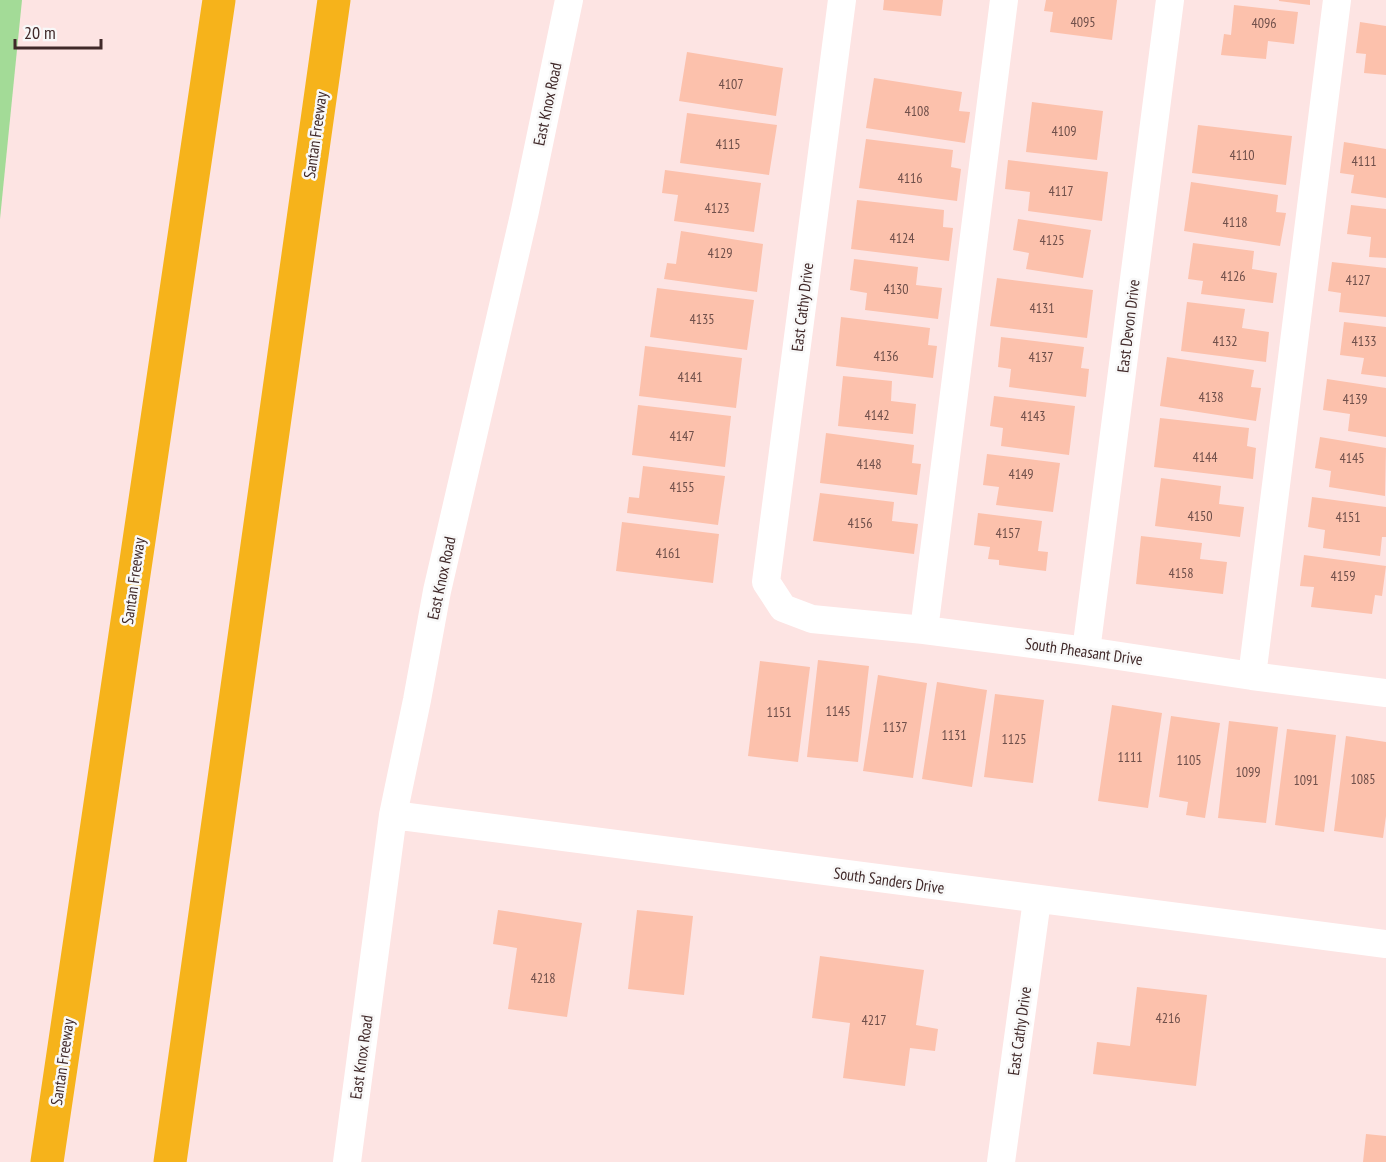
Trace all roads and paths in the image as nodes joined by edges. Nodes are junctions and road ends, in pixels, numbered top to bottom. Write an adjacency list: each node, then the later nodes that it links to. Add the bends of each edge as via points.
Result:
1 (219, 0): 16 (highway, Santan Freeway)
2 (334, 0): 17 (highway, Santan Freeway)
3 (568, 0): 13 (street, East Knox Road, via 525,211 437,591)
4 (842, 0): 8 (street, East Cathy Drive, via 766,582)
5 (1004, 0): 9 (street)
6 (1170, 0): 10 (street, East Devon Drive)
7 (1337, 0): 11 (street)
8 (783, 608): 9 (street, South Pheasant Drive, via 812,619)
9 (924, 630): 10 (street, South Pheasant Drive)
10 (1086, 651): 11 (street, South Pheasant Drive)
11 (1252, 676): 12 (street, South Pheasant Drive)
12 (1386, 693)
13 (393, 815): 14 (street, South Sanders Drive); 18 (street, East Knox Road)
14 (1037, 900): 15 (street, South Sanders Drive); 19 (street, East Cathy Drive)
15 (1386, 944)
16 (47, 1162)
17 (170, 1162)
18 (347, 1162)
19 (1001, 1162)

